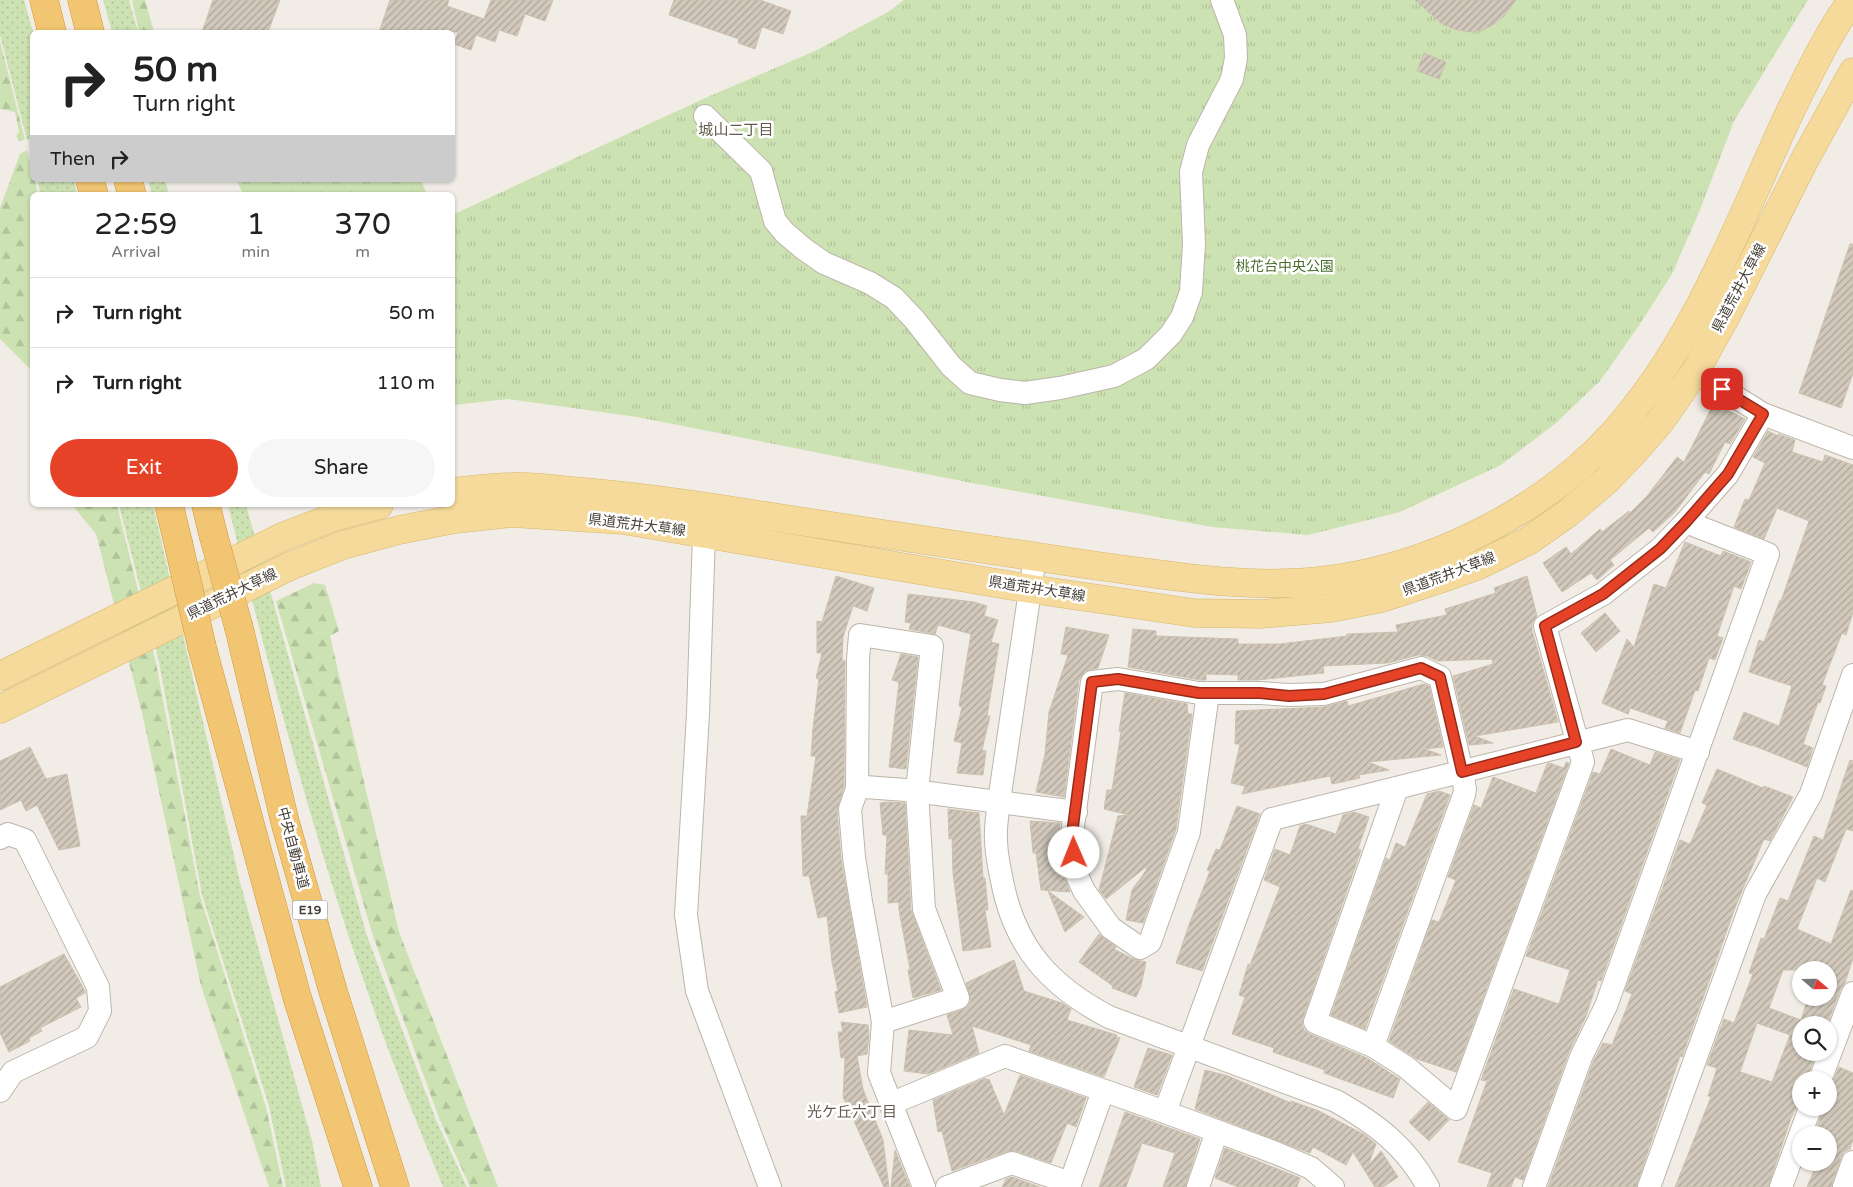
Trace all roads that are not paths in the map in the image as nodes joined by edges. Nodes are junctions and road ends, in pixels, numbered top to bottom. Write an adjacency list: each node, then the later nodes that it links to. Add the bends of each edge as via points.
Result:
1 (44, 0): 5 (highway)
2 (82, 0): 6 (highway)
3 (1222, 0): 8 (street, via 1235,36 1236,58 1232,78 1198,145 1191,172 1194,244 1191,292 1172,334 1146,359 1114,376 1025,393 970,383 951,366 894,298 870,283 824,263 785,233 775,222 761,171)
4 (1852, 0): 18 (main road, 県道荒井大草線, via 1817,57 1702,305 1669,359 1612,434 1585,462 1547,492 1507,518 1456,543 1376,571 1328,580 1264,584 1203,580)
5 (52, 30)
6 (90, 30)
7 (1853, 72): 9 (main road, 県道荒井大草線)
8 (705, 116)
9 (1695, 372): 10 (street); 19 (main road, 県道荒井大草線, via 1660,422 1633,453 1568,513 1528,541 1479,565 1382,598 1331,608 1261,614 1194,614)
10 (1763, 414): 11 (street); 16 (street, via 1728,474)
11 (1853, 448)
12 (455, 492): 18 (main road, 県道荒井大草線, via 513,486 628,495)
13 (169, 507): 46 (highway, E19, bridge, via 202,647 298,996)
14 (206, 507): 47 (highway, 中央自動車道 / E19, bridge, via 285,822 333,991)
15 (372, 507): 21 (main road, 県道荒井大草線, via 282,537)
16 (1686, 522): 24 (street, via 1660,549 1603,594 1545,626); 25 (street, via 1768,554)
17 (704, 534): 19 (main road, 県道荒井大草線); 23 (main road, 県道荒井大草線, via 623,520 512,513 455,519 399,530 343,545 290,566); 48 (street, via 698,714 686,915 697,991)
18 (1035, 557): 19 (street)
19 (1031, 588): 30 (street)
20 (1853, 675): 55 (street, via 1810,794 1755,894)
21 (0, 676)
22 (1208, 693): 26 (street, via 1324,694 1421,668 1440,677); 31 (street, via 1118,679 1092,682); 31 (street, via 1189,832 1150,942 1140,948 1111,928 1084,892 1075,871 1072,834)
23 (0, 709)
24 (1576, 742): 25 (street, via 1628,730); 26 (street); 35 (street, via 1583,762 1456,1109 1406,1067)
25 (1698, 752): 54 (street, via 1606,1006 1581,1057)
26 (1462, 772): 27 (street); 35 (street, via 1464,796)
27 (1397, 788): 35 (street, via 1315,1022); 36 (street, via 1272,818)
28 (857, 789): 29 (street); 29 (street, via 860,635 932,646); 34 (street, via 850,810 854,857)
29 (917, 791): 30 (street); 34 (street, via 924,908 958,998)
30 (999, 801): 31 (street); 36 (street, via 996,839 1006,901 1032,955 1056,982 1085,1005 1109,1018)
31 (1076, 812)
32 (0, 838): 38 (street, via 8,834 25,840 98,987 100,1011 87,1037 12,1072)
33 (1851, 1003): 37 (street)
34 (883, 1022): 40 (street, via 879,1073)
35 (1373, 1046)
36 (1189, 1048): 41 (street); 53 (street, via 1336,1101 1362,1116 1399,1146)
37 (1824, 1071)
38 (0, 1090)
39 (1103, 1091): 40 (street, via 1006,1056); 41 (street); 45 (street)
40 (890, 1104): 49 (street)
41 (1165, 1112): 43 (street)
42 (1807, 1116): 56 (street)
43 (1217, 1131): 51 (street); 52 (street, via 1311,1168)
44 (1853, 1162): 57 (street)
45 (1069, 1185): 50 (street, via 1012,1163)
46 (358, 1187)
47 (396, 1187)
48 (770, 1187)
49 (924, 1187)
50 (947, 1187)
51 (1198, 1187)
52 (1333, 1187)
53 (1428, 1187)
54 (1534, 1187)
55 (1648, 1187)
56 (1781, 1187)
57 (1844, 1187)

